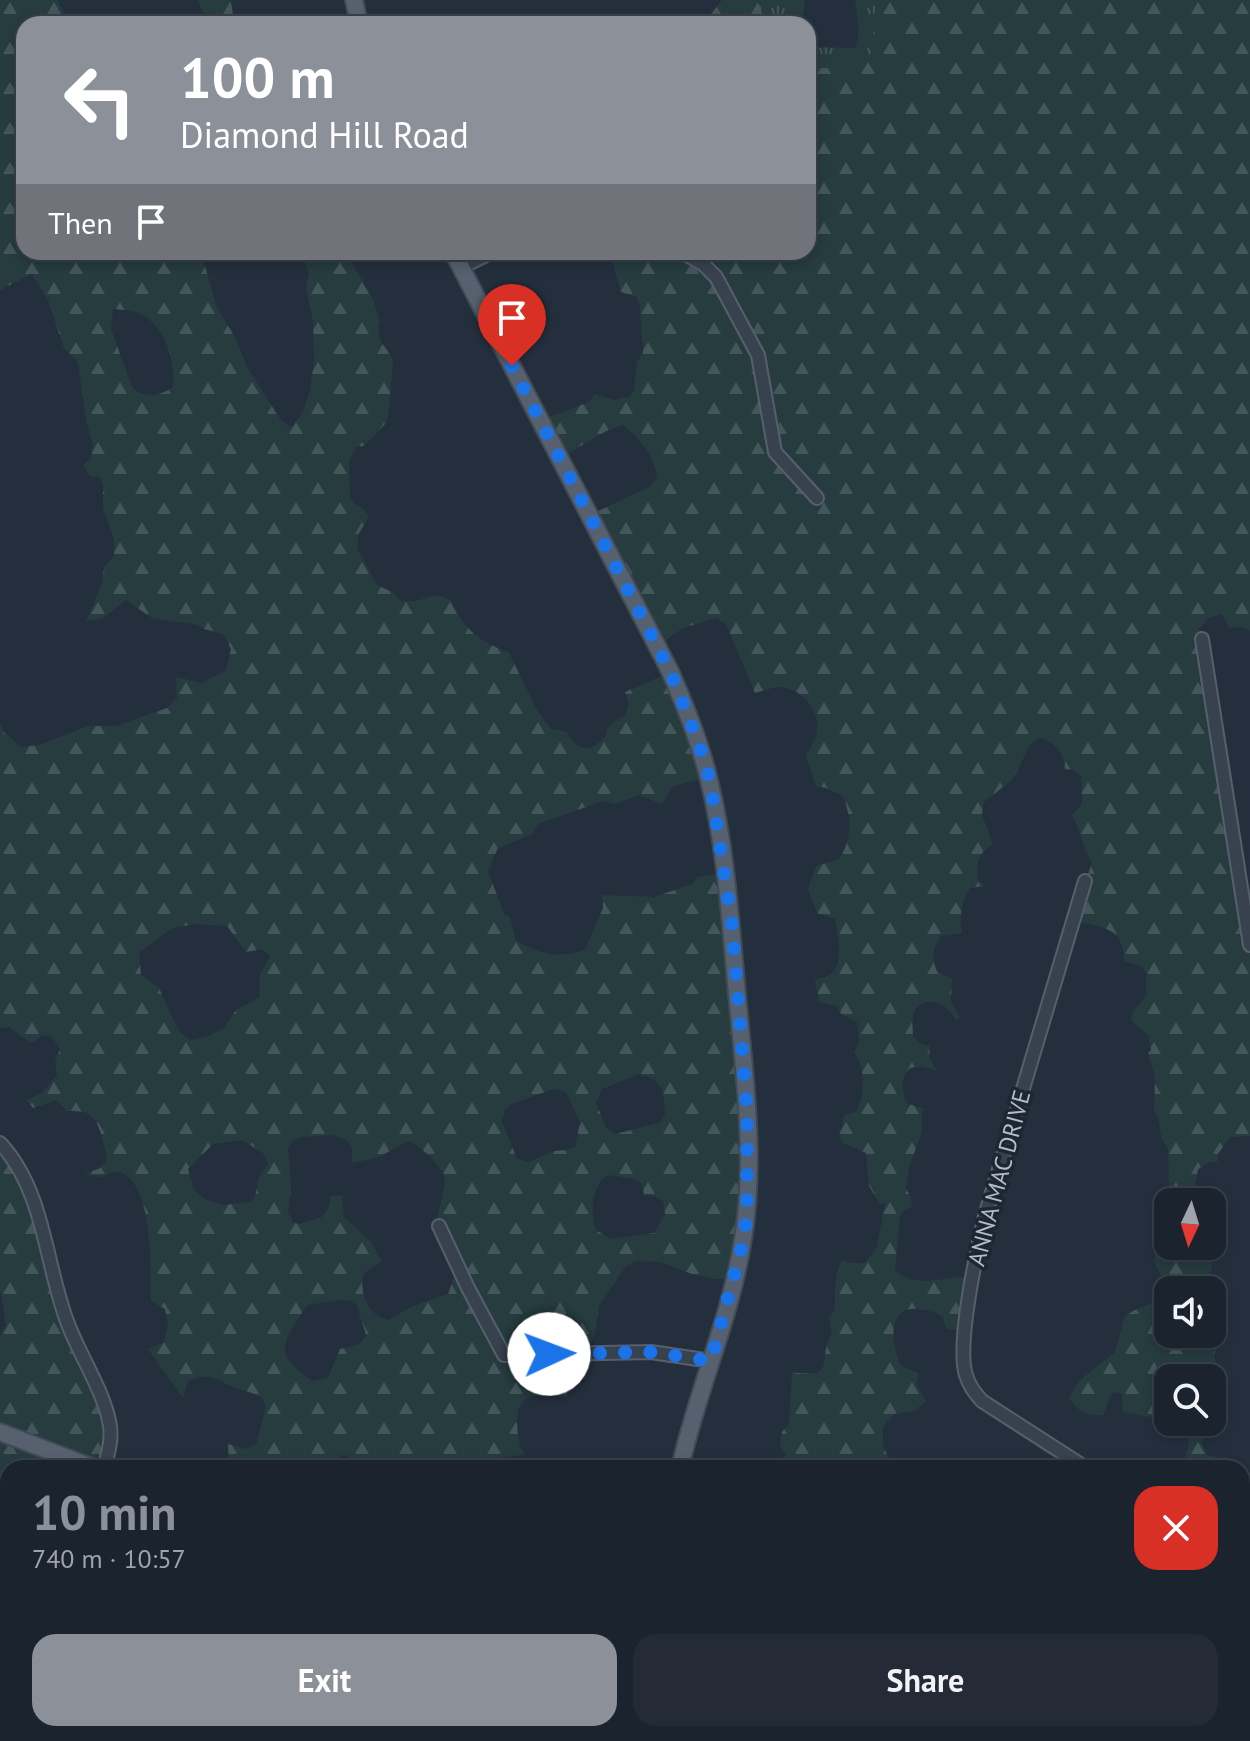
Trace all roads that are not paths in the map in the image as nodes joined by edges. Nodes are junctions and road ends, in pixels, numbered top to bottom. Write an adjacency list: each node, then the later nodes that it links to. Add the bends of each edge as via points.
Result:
1 (458, 260): 4 (main road)
2 (476, 260): 4 (street)
3 (696, 260): 5 (street, via 716,277 758,355 775,452)
4 (462, 267): 11 (main road, via 670,671 710,780 732,924 747,1111 743,1242)
5 (817, 498)
6 (1202, 639): 8 (street)
7 (1085, 881): 16 (street, ANNA MAC DRIVE, via 985,1216 963,1356 966,1377 982,1401)
8 (1250, 945)
9 (0, 1143): 14 (street, via 33,1201 60,1303 106,1412 111,1438)
10 (439, 1226): 11 (street, via 504,1355 651,1352)
11 (711, 1361): 15 (main road)
12 (0, 1432): 13 (main road)
13 (73, 1460)
14 (106, 1460)
15 (682, 1460)
16 (1074, 1460)

